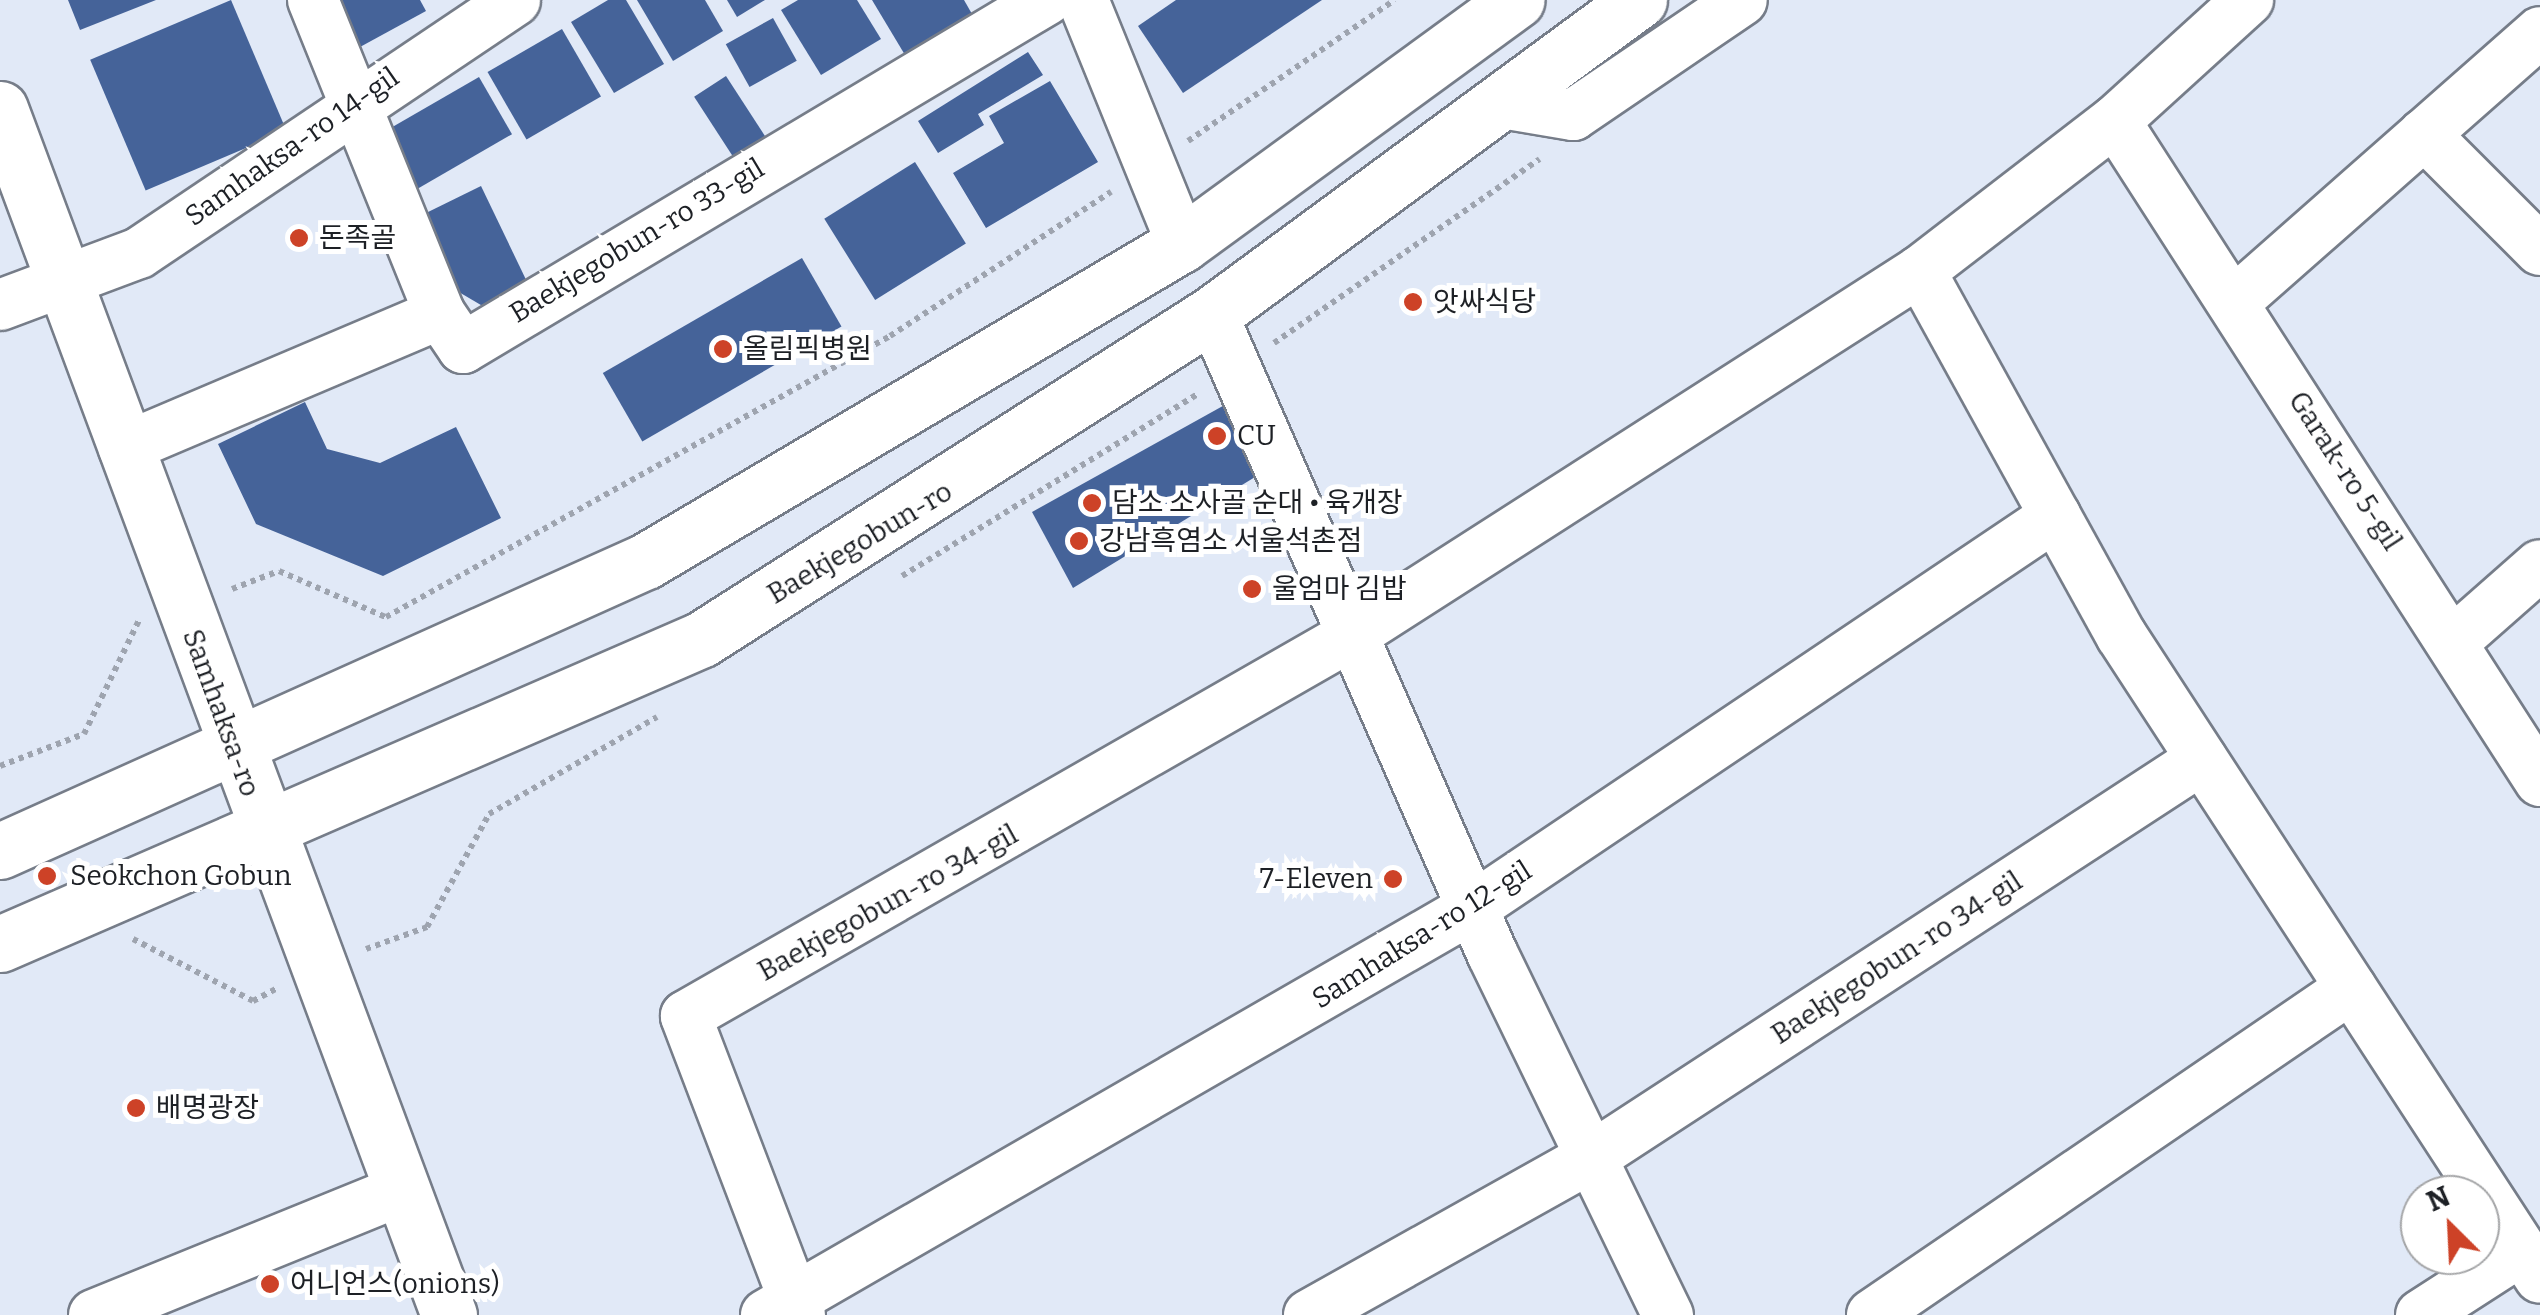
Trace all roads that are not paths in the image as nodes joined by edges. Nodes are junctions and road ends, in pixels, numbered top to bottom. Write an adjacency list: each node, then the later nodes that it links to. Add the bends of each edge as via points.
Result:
1 (313, 0): 11 (street, Baekjegobun-ro 33-gil)
2 (515, 0): 11 (street, Samhaksa-ro 14-gil)
3 (1046, 0): 22 (street, Baekjegobun-ro 33-gil, via 463,348)
4 (1083, 0): 16 (street)
5 (1516, 0): 9 (main road)
6 (1639, 0): 12 (main road, Baekjegobun-ro)
7 (1742, 0): 12 (street, via 1573,115)
8 (2248, 0): 14 (street)
9 (1479, 17): 16 (main road)
10 (2540, 32): 15 (street)
11 (353, 102): 19 (street, Samhaksa-ro 14-gil, via 139,253); 22 (street, Baekjegobun-ro 33-gil)
12 (1508, 104): 23 (main road, Baekjegobun-ro)
13 (0, 109): 19 (main road, Samhaksa-ro)
14 (2115, 121): 18 (street, Baekjegobun-ro 34-gil); 20 (street, Garak-ro 5-gil)
15 (2424, 134): 17 (street); 20 (street)
16 (1182, 244): 29 (main road, via 646,561)
17 (2540, 250)
18 (1920, 270): 25 (street); 27 (street, Baekjegobun-ro 34-gil)
19 (66, 286): 21 (street, Samhaksa-ro 14-gil); 24 (main road, Samhaksa-ro)
20 (2234, 302): 28 (street, Garak-ro 5-gil)
21 (0, 304)
22 (440, 314): 24 (street)
23 (1212, 314): 27 (street); 32 (main road, Baekjegobun-ro, via 702,639)
24 (124, 448): 29 (main road, Samhaksa-ro)
25 (2056, 516): 30 (street); 34 (street, Samhaksa-ro 12-gil)
26 (2540, 565): 28 (street)
27 (1352, 636): 34 (street); 40 (street, Baekjegobun-ro 34-gil, via 686,1016)
28 (2455, 640): 31 (street, Garak-ro 5-gil)
29 (236, 751): 32 (main road, Samhaksa-ro); 33 (main road)
30 (2202, 759): 36 (street); 37 (street, Baekjegobun-ro 34-gil)
31 (2540, 781)
32 (264, 830): 35 (main road, Baekjegobun-ro); 38 (main road, Samhaksa-ro)
33 (0, 852)
34 (1472, 908): 37 (street); 40 (street, Samhaksa-ro 12-gil)
35 (0, 944)
36 (2351, 988): 39 (street); 45 (street)
37 (1592, 1156): 43 (street, Baekjegobun-ro 34-gil); 44 (street)
38 (402, 1190): 41 (street); 42 (main road, Samhaksa-ro)
39 (2531, 1264): 46 (street)
40 (787, 1310)
41 (94, 1315)
42 (449, 1315)
43 (1309, 1315)
44 (1668, 1315)
45 (1872, 1315)
46 (2421, 1315)

